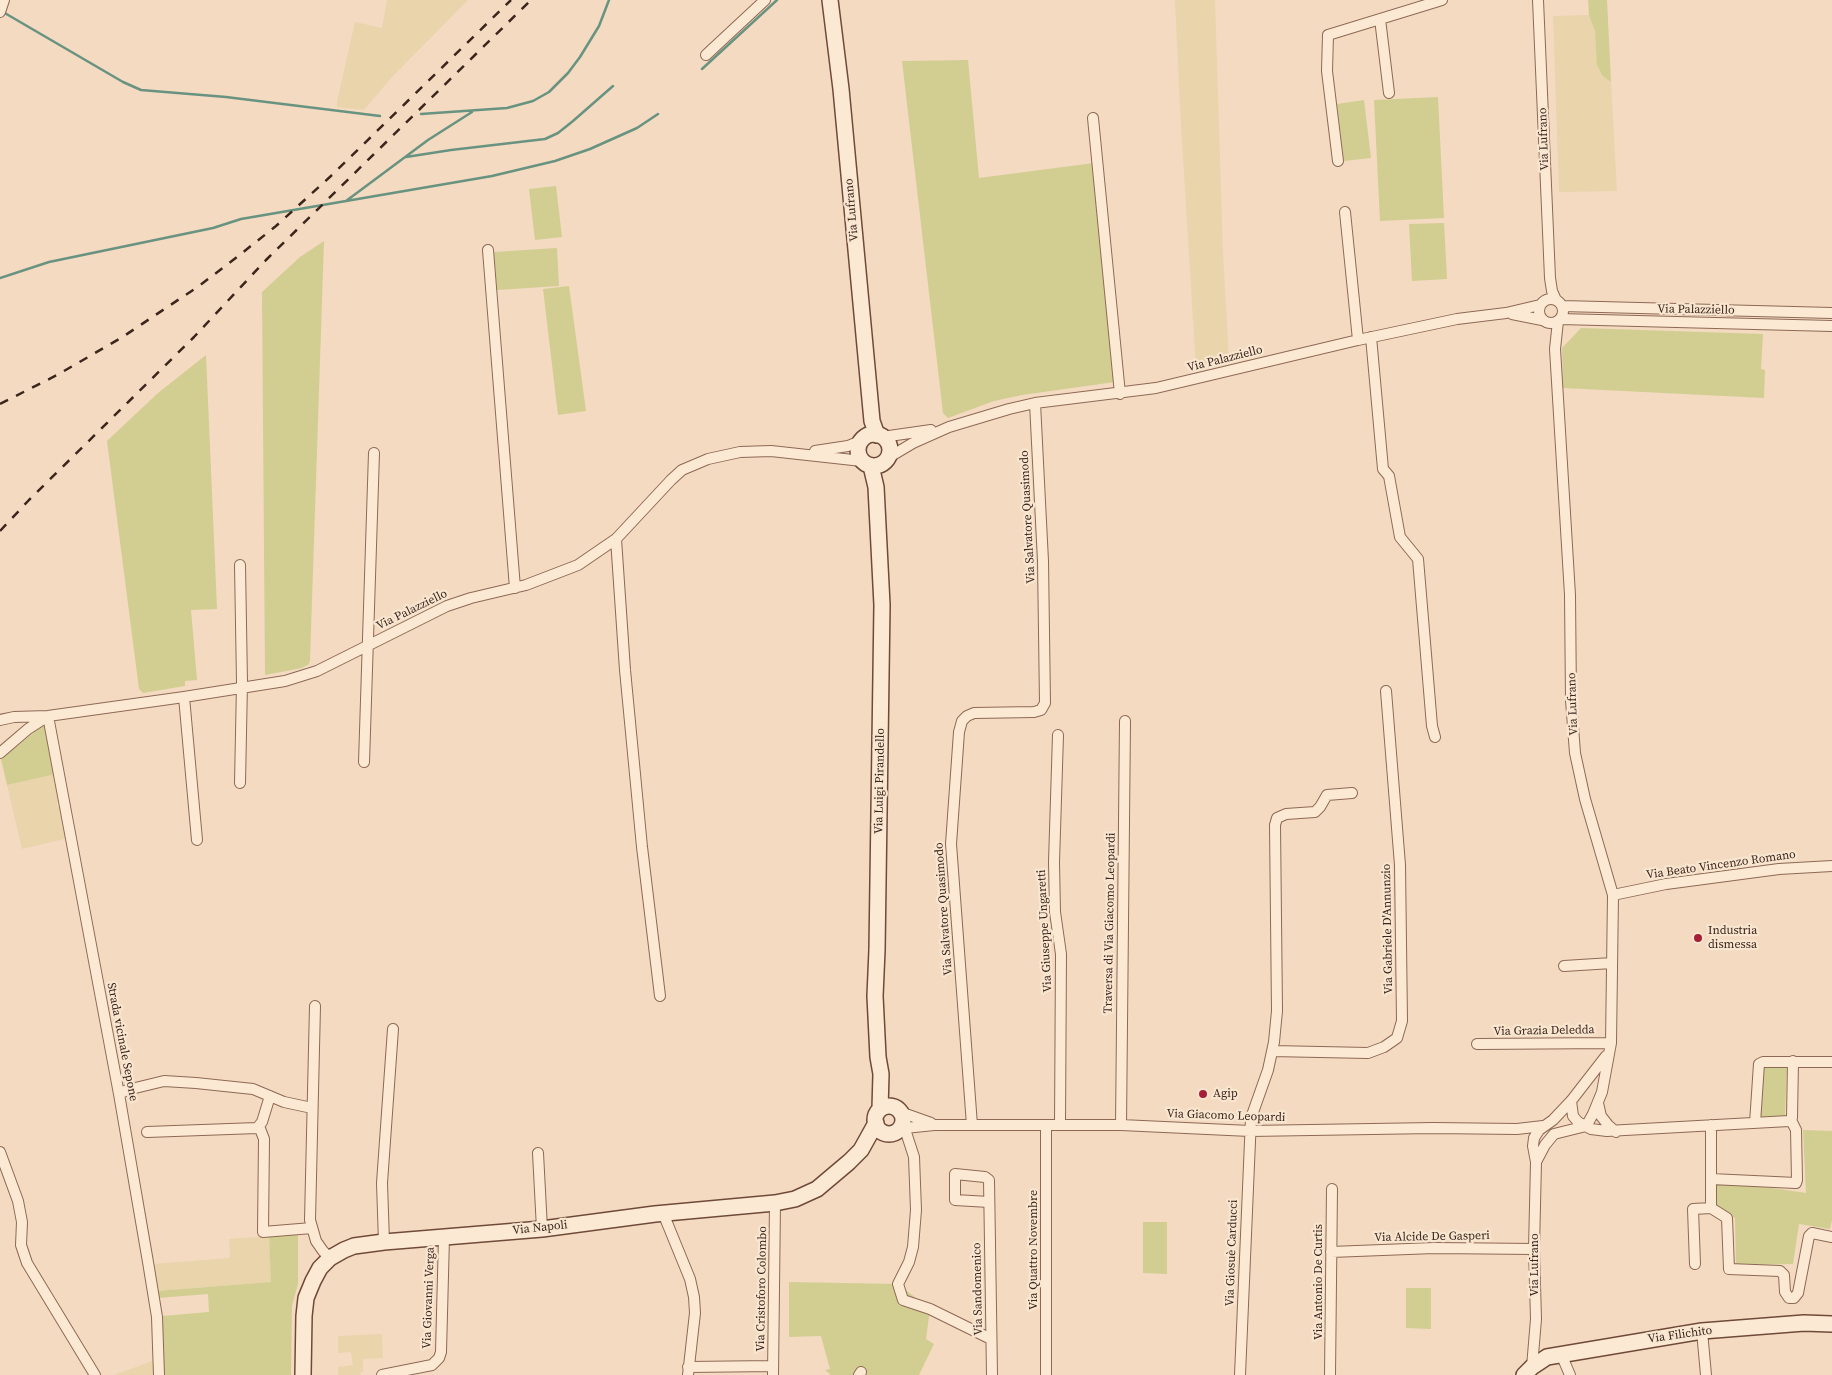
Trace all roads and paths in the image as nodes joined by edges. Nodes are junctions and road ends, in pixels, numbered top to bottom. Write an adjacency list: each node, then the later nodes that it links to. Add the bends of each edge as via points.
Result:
1 (765, 0): 6 (street)
2 (830, 0): 26 (street, Via Lufrano, via 842,99)
3 (1442, 0): 5 (street)
4 (1538, 0): 12 (street, Via Lufrano)
5 (1380, 19): 7 (street); 9 (street, via 1328,35 1327,71)
6 (706, 55)
7 (1389, 93)
8 (1093, 118): 23 (street)
9 (1338, 161)
10 (1345, 212): 21 (street)
11 (488, 250): 32 (street)
12 (1550, 278): 13 (street); 14 (street, via 1552,291)
13 (1542, 302): 14 (street, via 1548,299); 15 (street, Via Palazziello); 18 (street, via 1538,313)
14 (1559, 303): 16 (street, Via Palazziello); 17 (street, via 1563,313)
15 (1506, 313): 18 (street, Via Palazziello); 20 (street, Via Palazziello, via 1457,319)
16 (1832, 313)
17 (1559, 320): 18 (street); 19 (street, Via Palazziello); 22 (street, Via Lufrano)
18 (1545, 322): 22 (street, Via Lufrano)
19 (1832, 326)
20 (1371, 337): 21 (street, Via Palazziello); 41 (street, via 1383,469 1389,476 1400,537 1418,559)
21 (1358, 340): 23 (street, Via Palazziello)
22 (1555, 349): 48 (street, Via Lufrano, via 1570,595 1575,753 1585,799)
23 (1120, 394): 24 (street, Via Palazziello)
24 (1035, 403): 25 (street, Via Palazziello); 73 (street, Via Salvatore Quasimodo, via 1043,561 1045,703 1034,712 974,713 962,721 958,732 951,844)
25 (949, 427): 26 (street, Via Palazziello); 29 (street, Via Palazziello)
26 (871, 434): 28 (street, Via Palazziello, via 848,446); 29 (street, via 858,454); 29 (street, via 888,445 889,450)
27 (374, 453): 33 (street)
28 (799, 454): 29 (street, Via Palazziello); 30 (street, Via Palazziello, via 740,452 692,465 663,487)
29 (875, 463): 60 (street, Via Luigi Pirandello, via 882,605 875,996)
30 (616, 539): 32 (street, Via Palazziello, via 578,565); 51 (street, via 626,680)
31 (240, 565): 34 (street)
32 (515, 588): 33 (street, Via Palazziello, via 447,606)
33 (369, 645): 34 (street, Via Palazziello, via 303,676); 43 (street)
34 (242, 687): 36 (street, Via Palazziello); 44 (street)
35 (1386, 691): 56 (street, Via Gabriele D'Annunzio, via 1400,865 1402,1021 1397,1038 1368,1053)
36 (184, 697): 37 (street, Via Palazziello); 46 (street)
37 (48, 716): 38 (street, Via Palazziello); 42 (street); 62 (street, Strada vicinale Sepone)
38 (0, 720)
39 (1125, 722): 72 (street, Traversa di Via Giacomo Leopardi)
40 (1058, 735): 75 (street, Via Giuseppe Ungaretti, via 1054,862 1060,954)
41 (1435, 737)
42 (0, 753)
43 (364, 762)
44 (240, 783)
45 (1352, 793): 56 (street, via 1327,795 1315,812 1286,814 1277,818 1274,833 1277,1011)
46 (197, 840)
47 (1832, 866): 48 (street, Via Beato Vincenzo Romano, via 1694,880)
48 (1614, 895): 49 (street, Via Lufrano)
49 (1612, 963): 50 (street); 54 (street, Via Lufrano)
50 (1564, 966)
51 (660, 996)
52 (315, 1006): 66 (street)
53 (393, 1029): 100 (street, via 382,1183)
54 (1611, 1043): 55 (street, Via Grazia Deledda); 57 (street, Via Lufrano)
55 (1477, 1044)
56 (1272, 1051): 81 (street, via 1250,1118)
57 (1608, 1054): 61 (street, Via Lufrano); 64 (street, Via Lufrano)
58 (1793, 1062): 59 (street); 68 (street); 69 (street, via 1763,1062 1758,1066)
59 (1832, 1062)
60 (881, 1074): 67 (street, Via Luigi Pirandello); 70 (street, Via Luigi Pirandello)
61 (1579, 1092): 64 (street, via 1586,1087 1593,1088); 65 (street, Via Lufrano)
62 (119, 1094): 63 (street, via 164,1081 253,1089); 113 (street, Strada vicinale Sepone, via 157,1317)
63 (270, 1096): 66 (street); 77 (street)
64 (1599, 1100): 76 (street, Via Lufrano); 83 (street, via 1601,1116)
65 (1571, 1101): 76 (street, via 1573,1116); 78 (street, Via Lufrano)
66 (312, 1108): 96 (street)
67 (878, 1116): 70 (street, via 881,1131); 70 (street, via 888,1106); 86 (street, Via Napoli)
68 (1791, 1120): 69 (street); 90 (street, via 1796,1130 1796,1183)
69 (1755, 1122): 79 (street)
70 (898, 1124): 71 (street, Via Giacomo Leopardi); 71 (street, Via Giacomo Leopardi); 86 (street, Via Napoli); 107 (street, via 901,1135 910,1142 914,1157 916,1222 909,1262 898,1284 903,1300 930,1309)
71 (934, 1124): 73 (street, Via Giacomo Leopardi)
72 (1121, 1124): 75 (street, Via Giacomo Leopardi); 81 (street, Via Giacomo Leopardi)
73 (972, 1125): 74 (street, Via Giacomo Leopardi)
74 (1046, 1125): 75 (street, Via Giacomo Leopardi); 117 (street, Via Quattro Novembre)
75 (1060, 1125)
76 (1585, 1125): 83 (street, via 1591,1129); 85 (street, via 1558,1132)
77 (259, 1126): 82 (street, via 252,1129); 96 (street, via 264,1139 264,1232)
78 (1543, 1126): 80 (street, Via Giacomo Leopardi); 84 (street, Via Lufrano)
79 (1711, 1126): 83 (street); 90 (street)
80 (1517, 1129): 81 (street, Via Giacomo Leopardi); 84 (street, Via Giacomo Leopardi)
81 (1250, 1131): 118 (street, Via Giosuè Carducci)
82 (147, 1132)
83 (1616, 1132)
84 (1534, 1138): 85 (street); 89 (street, Via Lufrano)
85 (1548, 1140): 89 (street, Via Lufrano)
86 (861, 1150): 92 (street, Via Napoli, via 817,1189 795,1199)
87 (0, 1152): 112 (street, via 18,1201 22,1222 21,1245 27,1263)
88 (538, 1153): 97 (street)
89 (1536, 1162): 101 (street, Via Lufrano)
90 (1711, 1179): 94 (street)
91 (1332, 1190): 102 (street, Via Antonio De Curtis)
92 (775, 1202): 95 (street, Via Napoli); 109 (street, Via Cristoforo Colombo)
93 (989, 1202): 107 (street, Via Sandomenico)
94 (1711, 1208): 99 (street, via 1727,1218 1729,1269 1780,1271 1784,1275 1785,1292 1789,1298 1798,1293 1809,1236); 104 (street, via 1692,1209)
95 (663, 1213): 97 (street, Via Napoli); 110 (street, via 692,1288 695,1313)
96 (312, 1228): 103 (street, via 319,1246)
97 (542, 1229): 98 (street, Via Napoli)
98 (444, 1237): 100 (street, Via Napoli); 115 (street, Via Giovanni Verga, via 439,1358 432,1365)
99 (1832, 1237)
100 (384, 1242): 103 (street, Via Napoli, via 354,1246)
101 (1534, 1249): 102 (street, Via Alcide De Gasperi); 111 (street, Via Lufrano, via 1536,1320)
102 (1331, 1252): 119 (street, Via Antonio De Curtis)
103 (330, 1258): 114 (street, Via Napoli, via 312,1281 306,1298)
104 (1694, 1264)
105 (1832, 1324): 106 (street, Via Filichito)
106 (1702, 1330): 108 (street, Via Filichito); 121 (street)
107 (991, 1339): 116 (street, Via Sandomenico)
108 (1561, 1354): 111 (street, Via Filichito, via 1547,1357); 120 (street)
109 (774, 1370): 110 (street)
110 (688, 1371)
111 (1528, 1371)
112 (95, 1375)
113 (159, 1375)
114 (303, 1375)
115 (382, 1375)
116 (992, 1375)
117 (1046, 1375)
118 (1240, 1375)
119 (1330, 1375)
120 (1570, 1375)
121 (1706, 1375)

